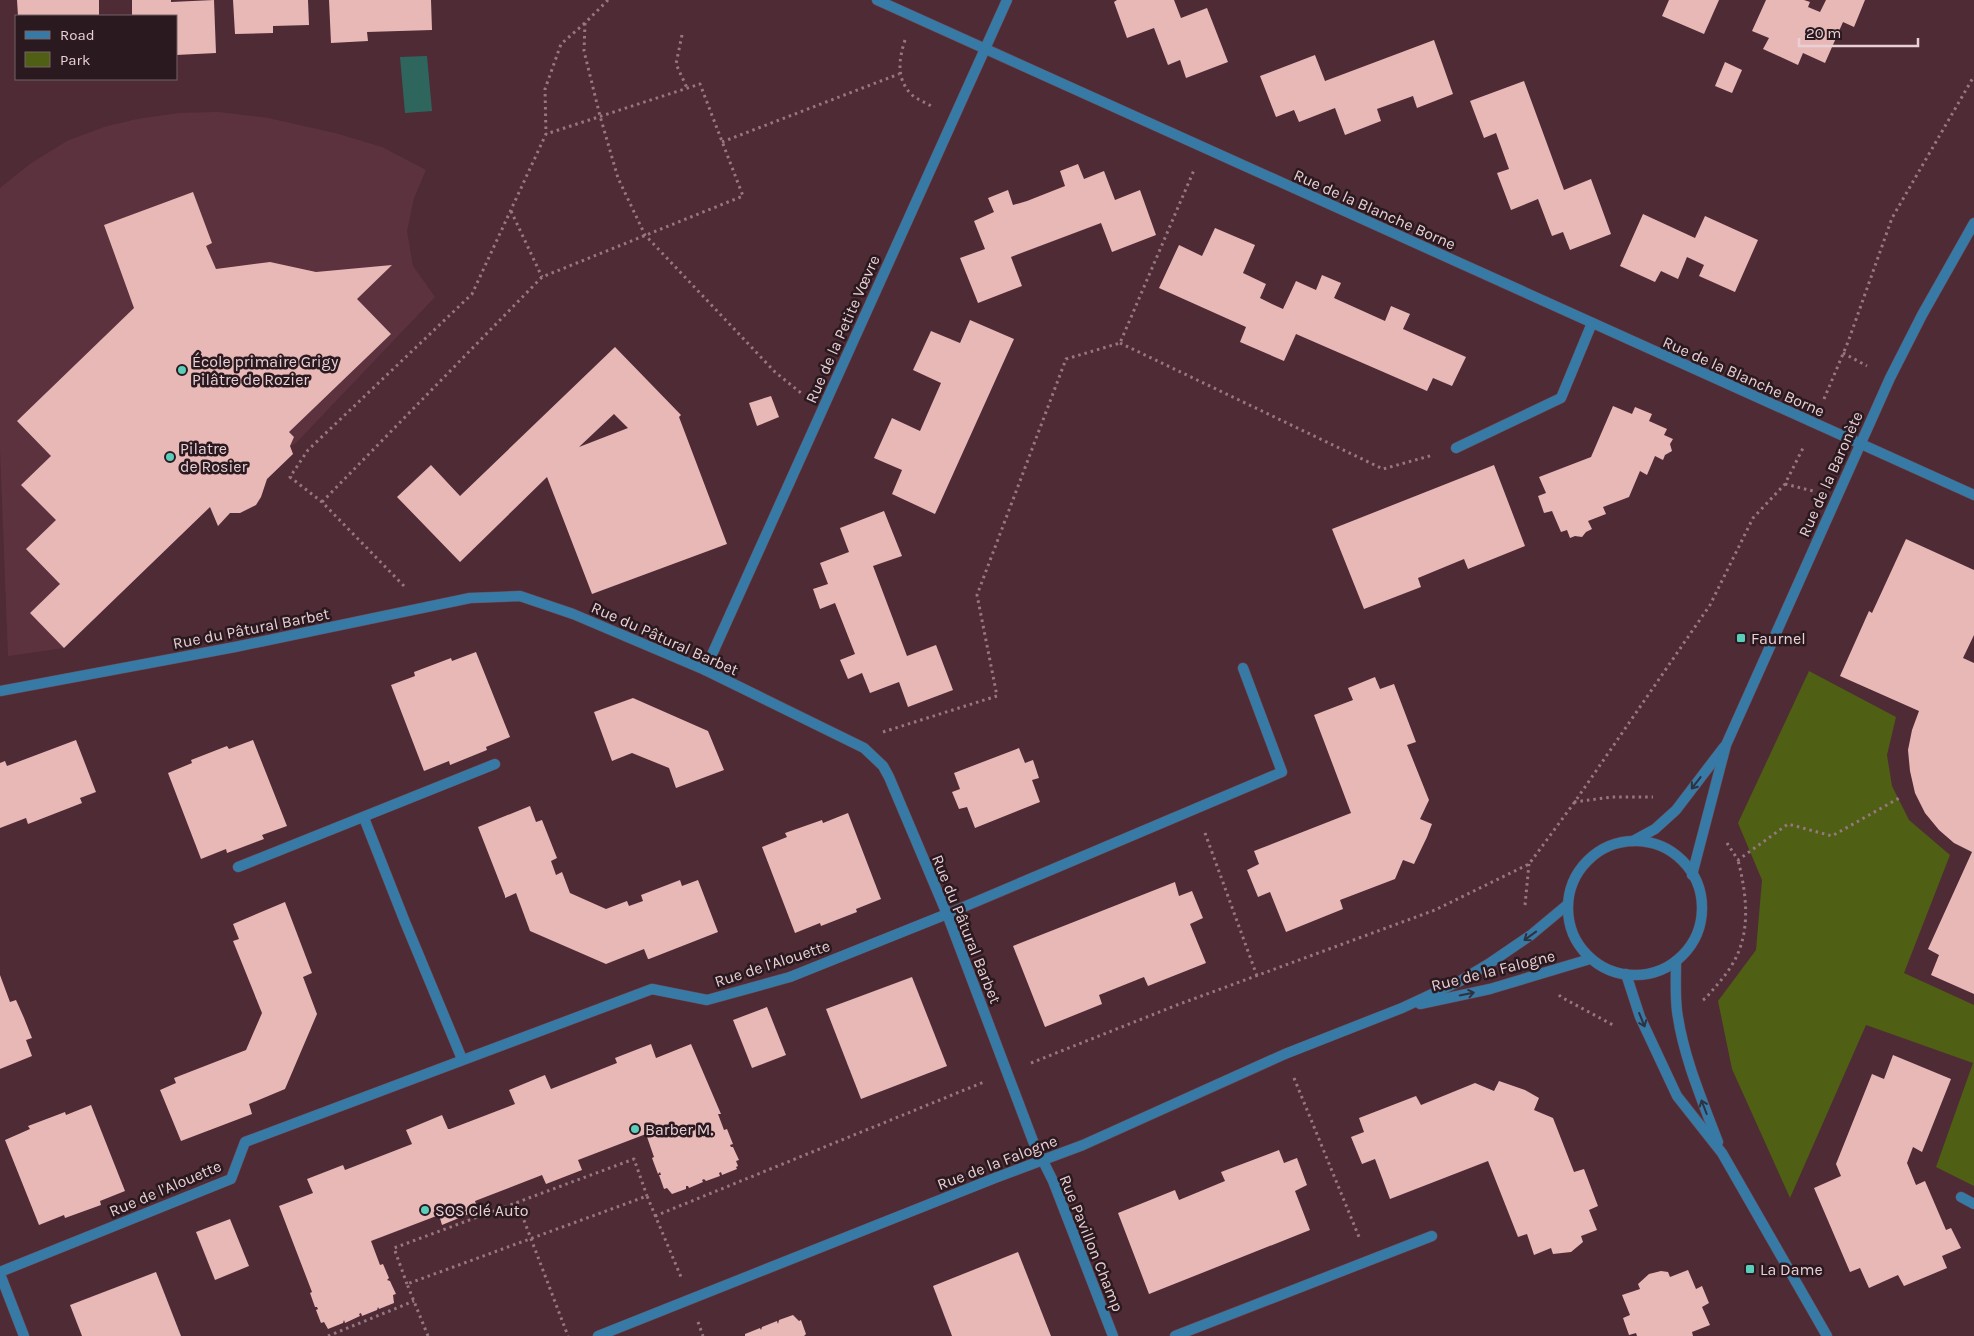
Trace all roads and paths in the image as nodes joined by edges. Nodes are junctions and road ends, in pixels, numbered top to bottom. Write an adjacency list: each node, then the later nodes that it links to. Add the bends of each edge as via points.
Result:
1 (608, 0): 5 (path)
2 (877, 0): 4 (street, Rue de la Blanche Borne)
3 (1007, 0): 7 (street, Rue de la Petite Vœvre)
4 (912, 16): 7 (street, Rue de la Blanche Borne); 8 (path, via 901,52)
5 (585, 24): 11 (path, via 584,51); 13 (path, via 561,44 545,89)
6 (682, 35): 10 (path, via 676,64)
7 (985, 49): 12 (street, Rue de la Petite Vœvre); 15 (street, Rue de la Blanche Borne)
8 (899, 74): 12 (path, via 911,94); 14 (path)
9 (1974, 76): 23 (path, via 1892,218 1848,342)
10 (687, 88): 11 (path); 14 (path, via 700,84)
11 (600, 116): 13 (path); 18 (path, via 618,178)
12 (954, 118): 22 (street, Rue de la Petite Vœvre)
13 (546, 134): 16 (path)
14 (722, 142): 18 (path, via 743,196)
15 (1204, 148): 20 (street, Rue de la Blanche Borne); 21 (path)
16 (511, 211): 19 (path); 27 (path, via 472,294 308,450 290,477)
17 (1974, 223): 24 (street, Rue de la Baronète, via 1922,315)
18 (645, 235): 19 (path); 22 (path, via 775,372)
19 (542, 277): 27 (path)
20 (1592, 323): 23 (street, Rue de la Blanche Borne); 25 (street, via 1561,398)
21 (1120, 343): 25 (path, via 1383,470); 32 (path, via 1066,359 977,595 997,696)
22 (822, 411): 30 (street, Rue de la Petite Vœvre)
23 (1814, 424): 24 (street, Rue de la Blanche Borne); 36 (path, via 1785,484 1753,518 1710,605)
24 (1860, 445): 26 (street, Rue de la Blanche Borne); 33 (street, Rue de la Baronète)
25 (1456, 448)
26 (1974, 495)
27 (322, 502): 28 (path)
28 (425, 607): 30 (street, Rue du Pâtural Barbet, via 470,598 520,596 573,614); 31 (street, Rue du Pâtural Barbet)
29 (1243, 668): 37 (street, Rue de l'Alouette, via 1282,772)
30 (705, 670): 32 (street, Rue du Pâtural Barbet)
31 (0, 691)
32 (852, 742): 47 (street, Rue du Pâtural Barbet, via 864,748 883,766)
33 (1726, 745): 38 (street, Rue de la Baronète, one-way to 38); 40 (street, Rue de la Baronète)
34 (495, 764): 39 (street)
35 (1901, 797): 42 (path, via 1832,836 1788,824)
36 (1574, 802): 38 (path, via 1652,796); 43 (path)
37 (1196, 809): 47 (street, Rue de l'Alouette); 53 (path)
38 (1676, 810): 41 (street, Rue de la Baronète, via 1655,830)
39 (364, 818): 44 (street); 58 (street)
40 (1704, 828): 42 (path, via 1722,837); 45 (street, Rue de la Baronète)
41 (1633, 841): 45 (street, via 1651,843 1667,850 1682,860); 46 (street, via 1613,845 1595,854 1581,868 1571,886)
42 (1738, 860): 55 (path, via 1745,888 1746,918 1742,944 1731,967 1706,998)
43 (1529, 864): 48 (path, via 1524,901); 53 (path, via 1435,910)
44 (238, 867)
45 (1692, 874): 50 (street, via 1700,892 1702,911 1698,930)
46 (1567, 905): 48 (street, Rue de la Falogne); 49 (street, via 1570,925 1578,944)
47 (947, 914): 58 (street, Rue de l'Alouette, via 790,976 707,1000 652,989); 59 (street, Rue du Pâtural Barbet)
48 (1531, 935): 54 (street, Rue de la Falogne, one-way to 54, via 1460,981)
49 (1590, 959): 51 (street, Rue de la Falogne); 52 (street, via 1607,969)
50 (1676, 961): 52 (street, via 1643,975); 55 (street)
51 (1546, 973): 54 (street, Rue de la Falogne, one-way to 51); 56 (path, via 1561,997 1613,1025)
52 (1626, 974): 56 (street)
53 (1257, 976): 59 (path)
54 (1402, 1008): 57 (street, Rue de la Falogne)
55 (1677, 1010): 60 (street, one-way to 55, via 1694,1080)
56 (1640, 1017): 60 (street, one-way to 60, via 1677,1096)
57 (1285, 1054): 61 (street, Rue de la Falogne); 69 (path)
58 (462, 1059): 70 (street, Rue de l'Alouette, via 245,1142 231,1179)
59 (1008, 1072): 61 (street, Rue du Pâtural Barbet); 66 (path)
60 (1722, 1153): 82 (street)
61 (1042, 1161): 72 (street, Rue de la Falogne); 80 (street, Rue Pavillon Champ)
62 (647, 1196): 64 (path, via 634,1160); 66 (path); 68 (path)
63 (1961, 1197): 65 (street)
64 (517, 1202): 68 (path); 71 (path, via 394,1248)
65 (1974, 1204)
66 (655, 1216): 72 (path)
67 (1432, 1236): 69 (street)
68 (531, 1238): 71 (path); 77 (path)
69 (1368, 1260): 81 (street)
70 (0, 1273): 74 (street)
71 (407, 1284): 73 (path)
72 (690, 1300): 78 (street, Rue de la Falogne); 79 (path)
73 (414, 1301): 75 (path); 76 (path)
74 (24, 1336)
75 (328, 1336)
76 (428, 1336)
77 (568, 1336)
78 (598, 1336)
79 (704, 1336)
80 (1113, 1336)
81 (1174, 1336)
82 (1827, 1336)

